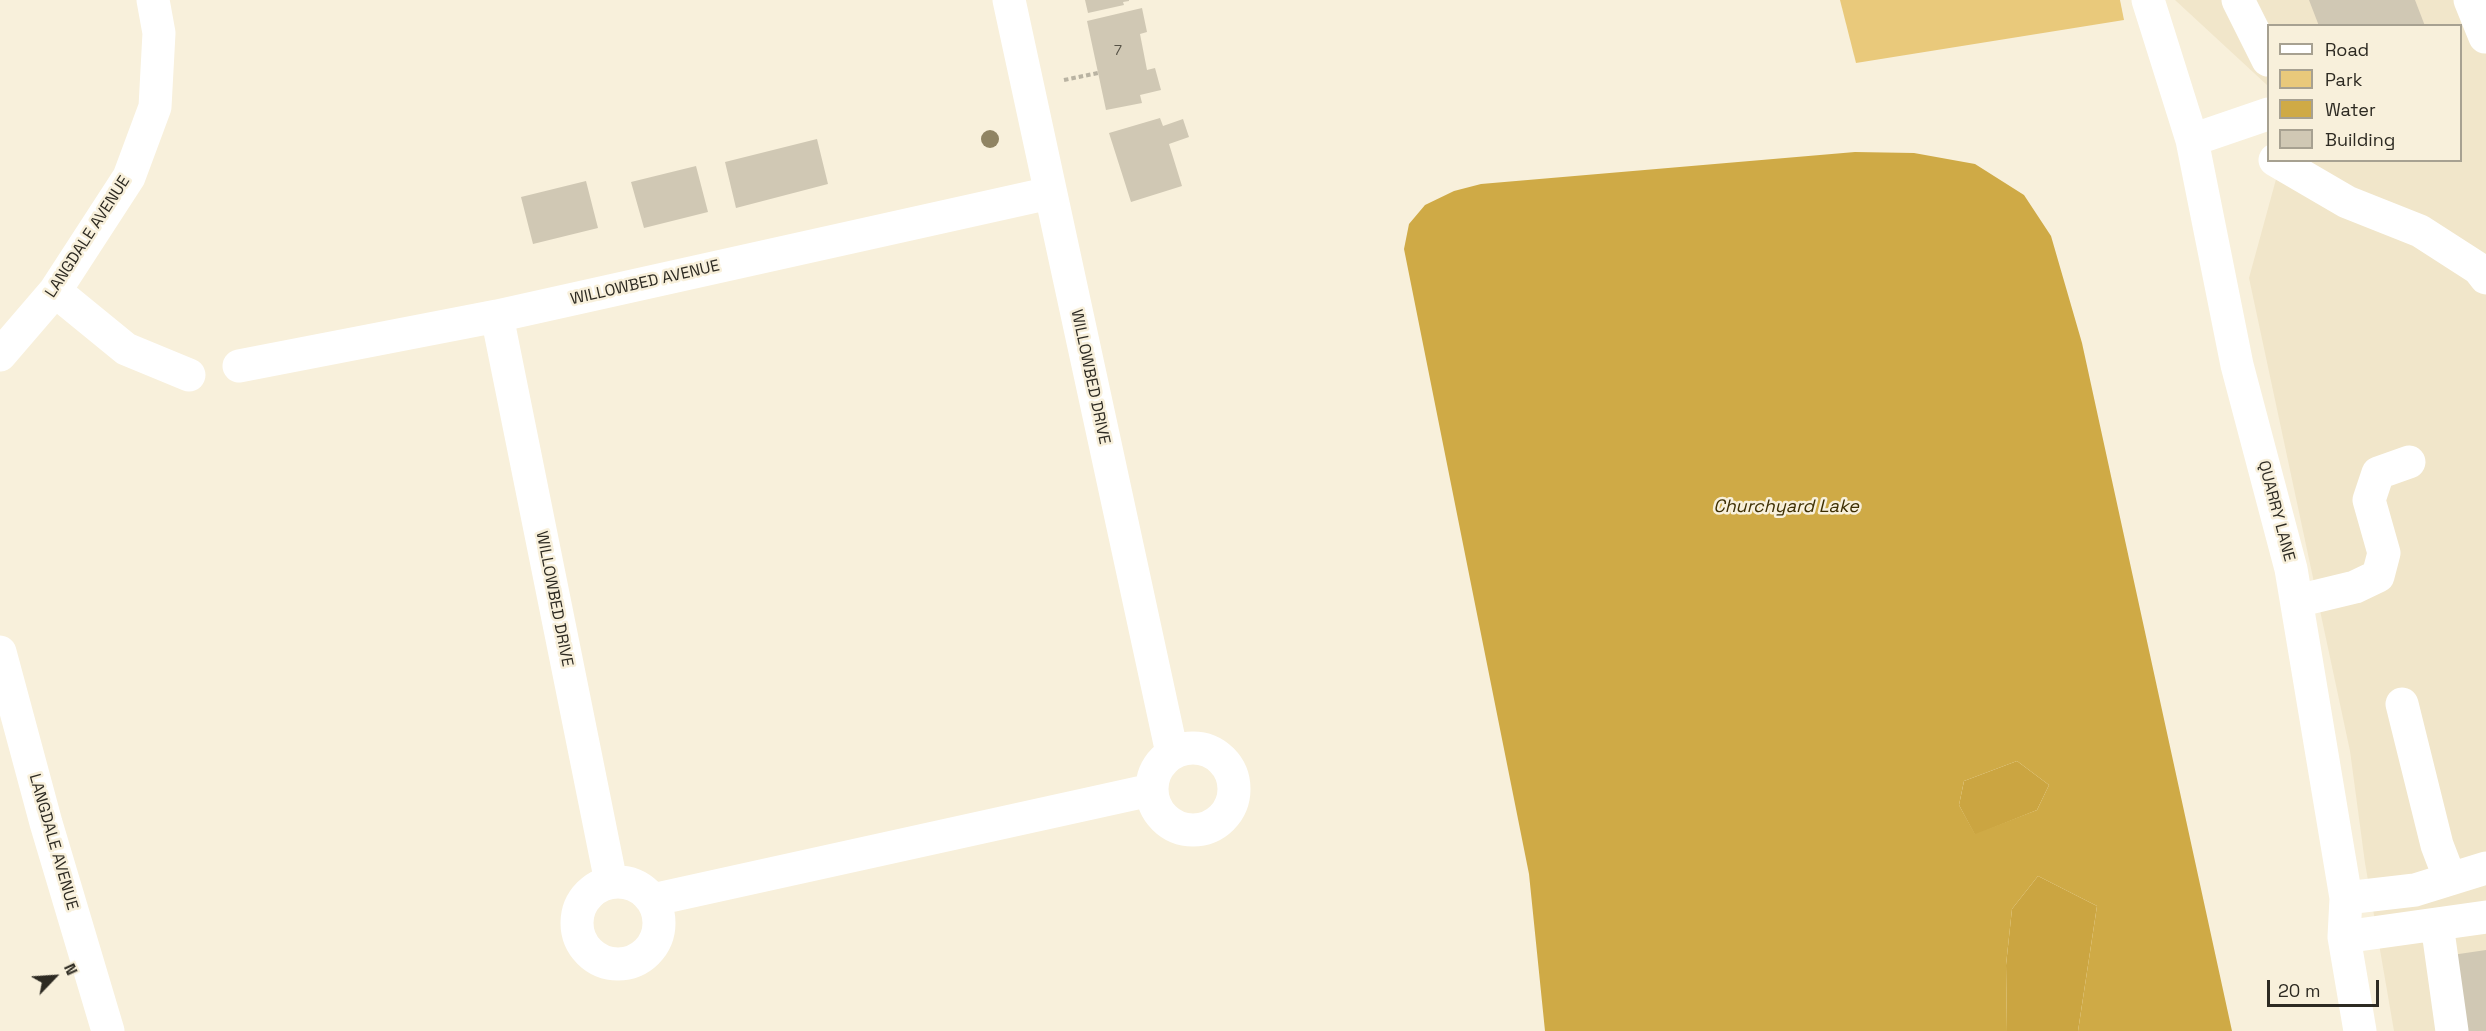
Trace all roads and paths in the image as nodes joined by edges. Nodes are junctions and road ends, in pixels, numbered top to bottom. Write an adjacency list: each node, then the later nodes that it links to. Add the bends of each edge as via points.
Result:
1 (153, 0): 15 (street, LANGDALE AVENUE, via 159,33 155,107 129,177)
2 (1009, 0): 13 (street, WILLOWBED DRIVE)
3 (2148, 0): 10 (street, QUARRY LANE)
4 (2238, 0): 7 (street)
5 (2469, 0): 6 (street)
6 (2477, 40)
7 (2267, 58)
8 (2267, 88): 9 (street)
9 (2254, 119): 10 (street); 11 (street)
10 (2192, 140): 21 (street, QUARRY LANE, via 2237,365)
11 (2267, 152)
12 (2278, 162): 14 (street, via 2347,202 2420,231 2479,269)
13 (1050, 193): 16 (street, WILLOWBED AVENUE); 24 (street, WILLOWBED DRIVE)
14 (2486, 278)
15 (55, 291): 17 (street, LANGDALE AVENUE); 19 (street, via 126,349)
16 (497, 316): 18 (street, WILLOWBED AVENUE); 28 (street, WILLOWBED DRIVE)
17 (0, 355)
18 (239, 366)
19 (189, 375)
20 (2409, 462): 21 (street, via 2378,473 2369,500 2384,553 2378,576 2355,587)
21 (2296, 601): 29 (street, QUARRY LANE)
22 (0, 652): 34 (street, LANGDALE AVENUE)
23 (2402, 704): 27 (street, via 2437,845)
24 (1172, 753): 25 (street, via 1157,768); 25 (street, via 1193,747 1214,752 1225,762 1233,774 1235,788 1229,810 1220,821 1193,831 1174,826 1162,817)
25 (1151, 790): 30 (street)
26 (2486, 868): 27 (street)
27 (2450, 879): 29 (street, via 2415,890)
28 (611, 882): 30 (street, via 639,886); 30 (street, via 591,891 578,910 580,939 599,960 618,964 645,955 657,937 660,923)
29 (2346, 898): 33 (street, QUARRY LANE)
30 (652, 900)
31 (2486, 917): 32 (street)
32 (2437, 924): 33 (street); 36 (street)
33 (2344, 937): 35 (street, QUARRY LANE)
34 (108, 1031)
35 (2360, 1031)
36 (2452, 1031)

